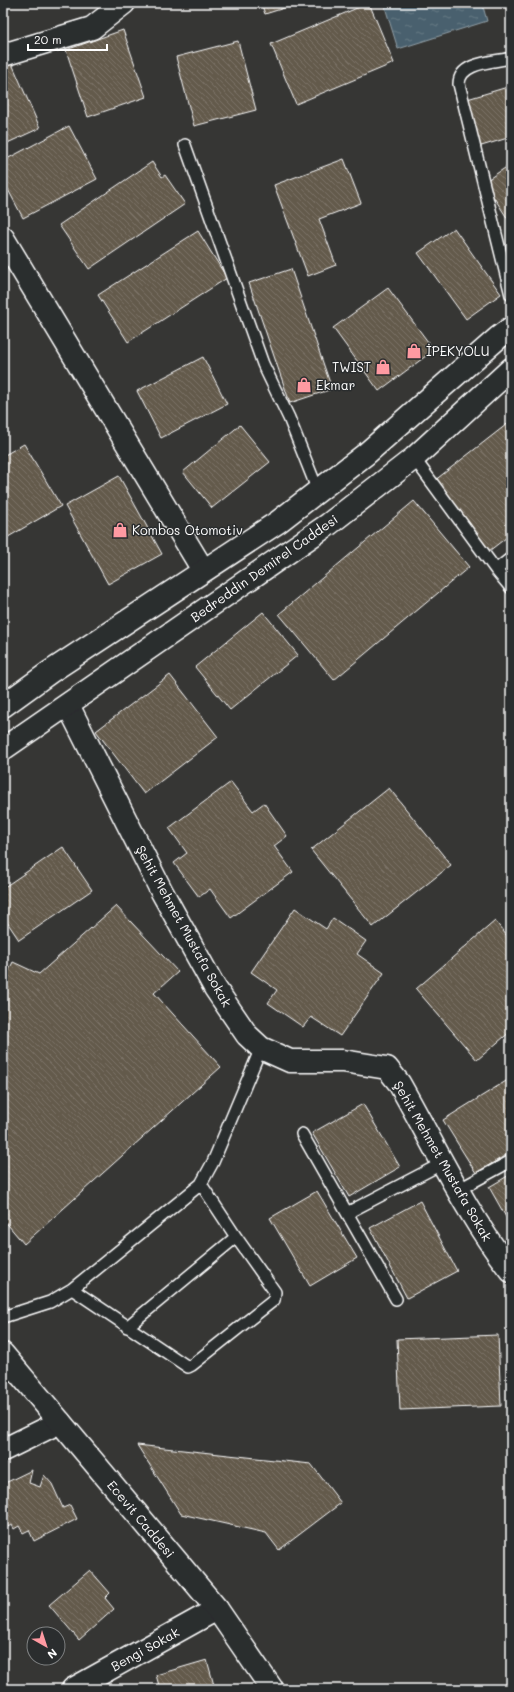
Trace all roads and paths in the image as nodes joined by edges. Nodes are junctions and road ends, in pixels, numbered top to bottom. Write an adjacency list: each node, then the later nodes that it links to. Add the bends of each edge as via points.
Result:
1 (124, 3): 2 (main road, via 92,28)
2 (3, 56)
3 (511, 58): 6 (lane, via 468,67 460,76 459,84)
4 (185, 145): 10 (lane, via 263,364 289,418)
5 (3, 238): 12 (main road)
6 (511, 295)
7 (511, 328): 10 (main road, via 366,454)
8 (510, 372): 9 (main road, Bedreddin Demirel Caddesi)
9 (414, 458): 13 (lane); 15 (main road, Bedreddin Demirel Caddesi, via 330,524)
10 (318, 491): 12 (main road, via 278,522)
11 (511, 558): 13 (lane)
12 (203, 570): 16 (main road)
13 (496, 570): 14 (lane)
14 (511, 588)
15 (68, 705): 17 (main road, Bedreddin Demirel Caddesi); 18 (main road, Şehit Mehmet Mustafa Sokak, via 162,892 215,988 247,1035)
16 (3, 706)
17 (3, 749)
18 (261, 1048): 21 (main road, Şehit Mehmet Mustafa Sokak, via 290,1061 343,1061 387,1068 399,1082); 22 (lane, via 213,1162)
19 (302, 1134): 24 (lane)
20 (511, 1162): 23 (lane)
21 (443, 1163): 23 (main road, Şehit Mehmet Mustafa Sokak); 24 (lane)
22 (201, 1184): 25 (lane); 27 (lane)
23 (458, 1190): 26 (main road, Şehit Mehmet Mustafa Sokak)
24 (347, 1213): 28 (lane)
25 (236, 1237): 30 (lane); 30 (lane, via 276,1292 274,1300 188,1367)
26 (511, 1271)
27 (72, 1289): 29 (lane, via 50,1302); 30 (lane)
28 (396, 1299)
29 (3, 1317)
30 (127, 1327)
31 (3, 1354): 32 (main road, Ecevit Caddesi)
32 (60, 1422): 33 (main road); 34 (main road, Ecevit Caddesi)
33 (3, 1450)
34 (217, 1609): 35 (main road, Bengi Sokak); 36 (main road, Ecevit Caddesi)
35 (72, 1689)
36 (272, 1689)

